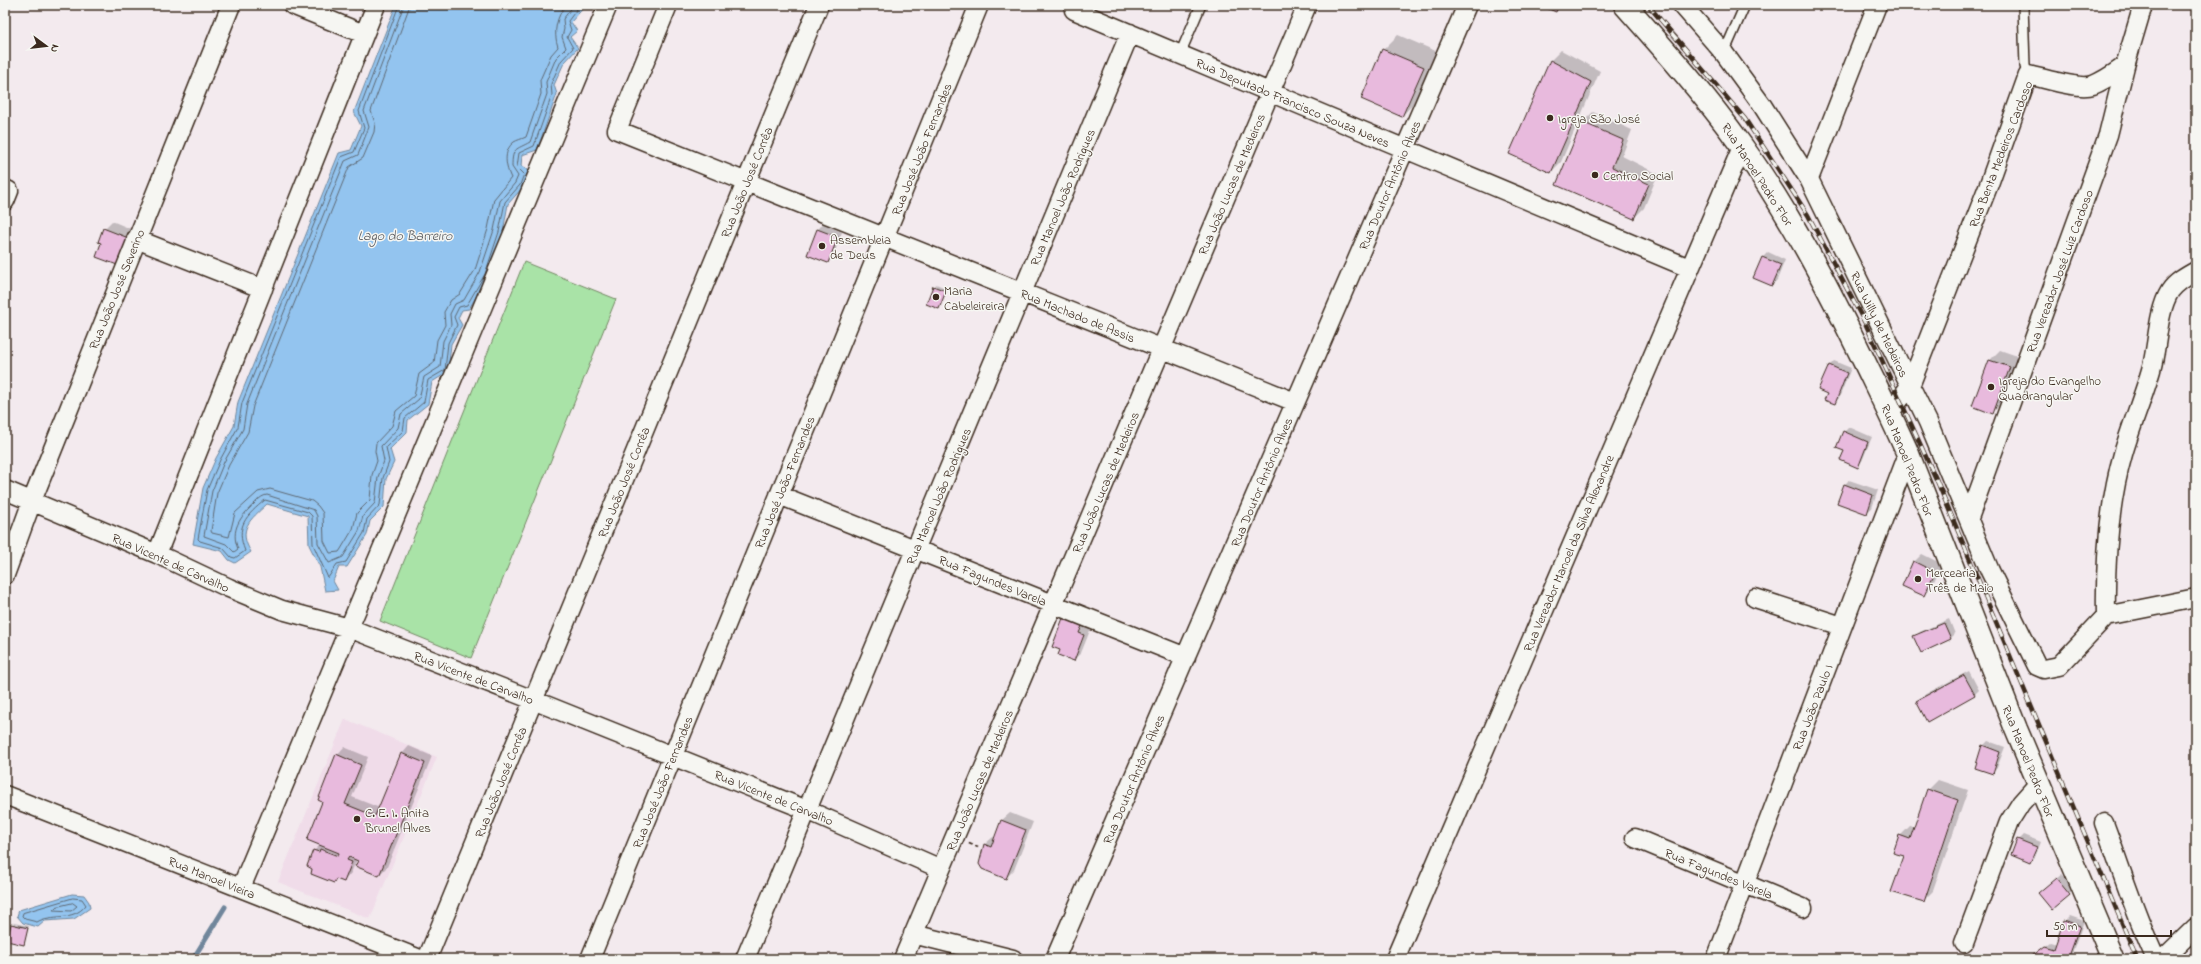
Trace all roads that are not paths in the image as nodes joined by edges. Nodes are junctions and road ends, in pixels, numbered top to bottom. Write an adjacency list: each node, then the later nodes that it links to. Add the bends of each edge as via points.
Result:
1 (231, 5): 30 (street, Rua João José Severino)
2 (292, 5): 19 (street)
3 (376, 5): 19 (street)
4 (608, 5): 52 (street)
5 (668, 5): 28 (street, Rua Machado de Assis, via 616,130)
6 (819, 5): 28 (street, Rua João José Corrêa)
7 (979, 5): 29 (street, Rua José João Fernandes)
8 (1201, 5): 21 (lane)
9 (1307, 5): 24 (street, Rua João Lucas de Medeiros)
10 (1467, 5): 26 (street, Rua Doutor Antônio Alves)
11 (1625, 5): 25 (main road, Rua Manoel Pedro Flor, via 1696,87)
12 (1682, 5): 20 (street, Rua Willy de Medeiros)
13 (1745, 5): 20 (lane)
14 (1878, 5): 27 (street)
15 (2023, 5): 23 (lane, via 2025,66)
16 (2143, 5): 22 (street)
17 (1075, 7): 18 (street, Rua Deputado Francisco Souza Neves)
18 (1130, 33): 21 (street, Rua Deputado Francisco Souza Neves); 34 (street, Rua Manoel João Rodrigues)
19 (364, 34): 33 (street)
20 (1724, 53): 27 (street, Rua Willy de Medeiros, via 1762,105)
21 (1180, 54): 24 (street, Rua Deputado Francisco Souza Neves)
22 (2125, 66): 23 (street, Rua Benta Medeiros Cardoso, via 2091,86); 43 (street, Rua Vereador José Luiz Cardoso, via 2108,135)
23 (2028, 75): 36 (street, Rua Benta Medeiros Cardoso, via 1989,184)
24 (1270, 92): 26 (street, Rua Deputado Francisco Souza Neves); 35 (street, Rua João Lucas de Medeiros)
25 (1742, 146): 31 (street, Rua Vereador Manoel da Silva Alexandre); 38 (main road, Rua Manoel Pedro Flor, via 1809,255)
26 (1405, 149): 31 (street, Rua Deputado Francisco Souza Neves); 37 (street, Rua Doutor Antônio Alves)
27 (1809, 179): 36 (street, Rua Willy de Medeiros)
28 (746, 182): 29 (street, Rua Machado de Assis); 54 (street, Rua João José Corrêa)
29 (884, 238): 34 (street, Rua Machado de Assis); 41 (street, Rua José João Fernandes)
30 (136, 239): 33 (street); 42 (street, Rua João José Severino)
31 (1689, 268): 76 (street, Rua Vereador Manoel da Silva Alexandre)
32 (2196, 271): 50 (street, via 2183,278 2170,290 2163,306 2151,370 2123,454 2114,495 2106,569)
33 (263, 289): 45 (street)
34 (1022, 293): 35 (street, Rua Machado de Assis); 44 (street, Rua Manoel João Rodrigues)
35 (1161, 349): 37 (street, Rua Machado de Assis); 49 (street, Rua João Lucas de Medeiros)
36 (1910, 386): 38 (street, Rua Benta Medeiros Cardoso); 43 (street, Rua Willy de Medeiros)
37 (1295, 402): 53 (street, Rua Doutor Antônio Alves)
38 (1890, 412): 39 (main road, Rua Manoel Pedro Flor)
39 (1908, 454): 51 (street, Rua João Paulo I); 56 (main road, Rua Manoel Pedro Flor)
40 (5, 490): 42 (street, Rua Vicente de Carvalho)
41 (779, 495): 44 (street, Rua Fagundes Varela); 55 (street, Rua José João Fernandes)
42 (32, 501): 45 (street, Rua Vicente de Carvalho); 46 (street, Rua João José Severino)
43 (1969, 518): 50 (street, Rua Willy de Medeiros, via 2008,611 2037,666 2044,669 2059,666)
44 (916, 549): 49 (street, Rua Fagundes Varela); 58 (street, Rua Manoel João Rodrigues)
45 (157, 554): 52 (street, Rua Vicente de Carvalho, via 282,610)
46 (5, 574)
47 (1755, 598): 51 (street)
48 (2196, 598): 50 (street)
49 (1053, 604): 53 (street, Rua Fagundes Varela); 61 (street, Rua João Lucas de Medeiros)
50 (2106, 616)
51 (1842, 626): 62 (street, Rua João Paulo I)
52 (349, 628): 54 (street, Rua Vicente de Carvalho); 63 (street)
53 (1186, 657): 75 (street, Rua Doutor Antônio Alves)
54 (533, 700): 55 (street, Rua Vicente de Carvalho); 70 (street, Rua João José Corrêa)
55 (673, 756): 58 (street, Rua Vicente de Carvalho); 71 (street, Rua José João Fernandes)
56 (2038, 784): 67 (street, via 2009,822); 68 (main road, Rua Manoel Pedro Flor)
57 (5, 795): 63 (street, Rua Manoel Vieira)
58 (807, 810): 61 (street, Rua Vicente de Carvalho); 72 (street, Rua Manoel João Rodrigues)
59 (2104, 823): 78 (street)
60 (1635, 838): 62 (street, Rua Fagundes Varela)
61 (941, 869): 66 (street, Rua João Lucas de Medeiros)
62 (1745, 884): 64 (street, Rua Fagundes Varela); 77 (street, Rua João Paulo I)
63 (241, 888): 69 (street, Rua Manoel Vieira)
64 (1803, 908)
65 (2196, 927): 79 (street)
66 (914, 934): 73 (street, Rua João Lucas de Medeiros); 74 (street)
67 (1964, 943)
68 (2112, 958)
69 (420, 959)
70 (427, 959)
71 (590, 959)
72 (745, 959)
73 (903, 959)
74 (1013, 959)
75 (1055, 959)
76 (1395, 959)
77 (1716, 959)
78 (2156, 959)
79 (2162, 959)

